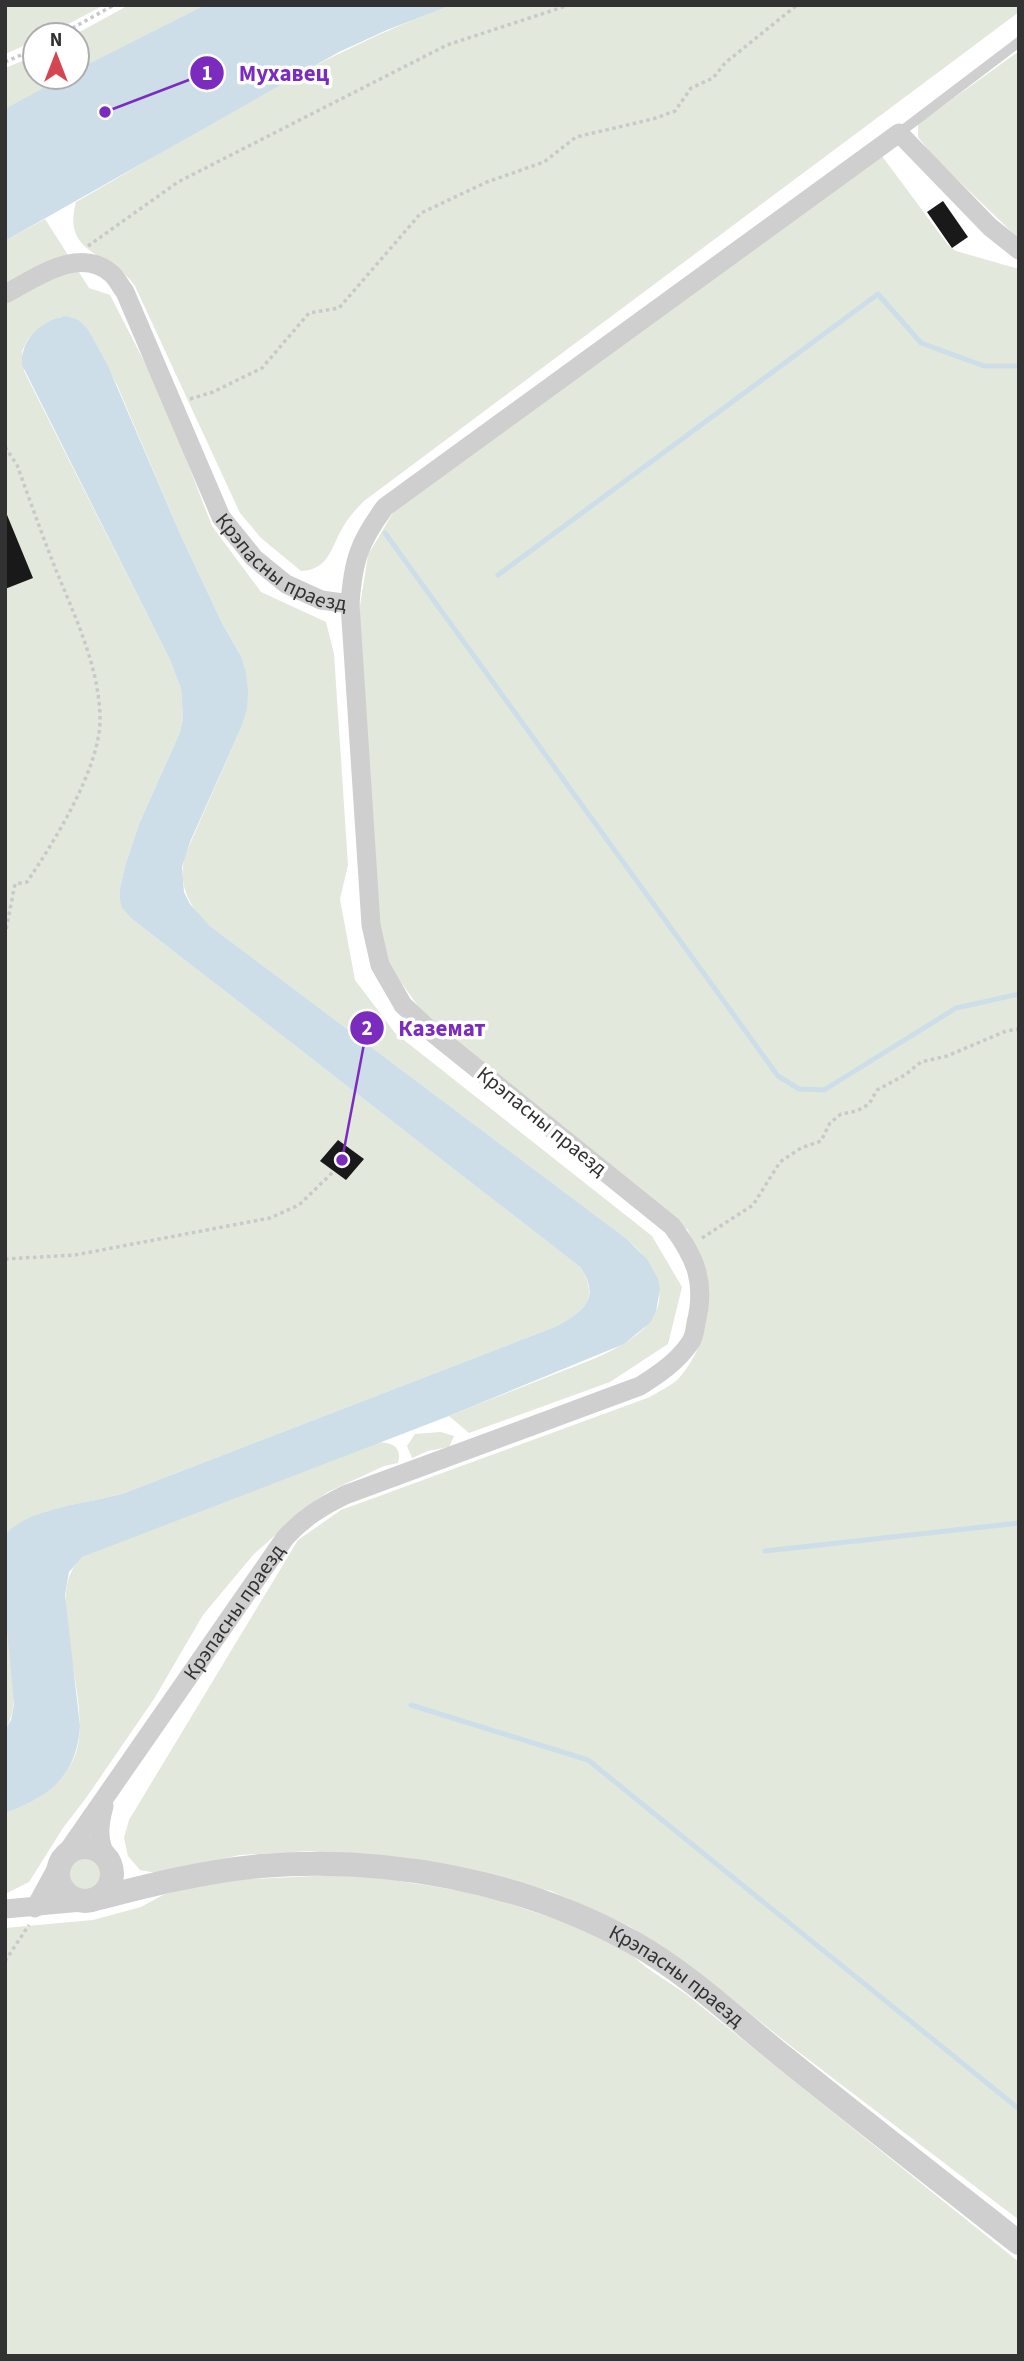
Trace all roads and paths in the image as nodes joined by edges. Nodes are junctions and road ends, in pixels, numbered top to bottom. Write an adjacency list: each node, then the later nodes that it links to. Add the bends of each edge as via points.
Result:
1 (114, 5): 4 (path)
2 (569, 5): 8 (path, via 447,45 178,182)
3 (797, 5): 10 (path, via 713,78 691,88 674,111 576,138 544,162 421,213 339,308 309,313 262,368)
4 (85, 21)
5 (1019, 42): 6 (lane)
6 (899, 133): 7 (street, via 990,227); 12 (street, via 385,506 357,554)
7 (1019, 250)
8 (64, 263): 9 (street); 10 (street, Крэпасны праезд, via 80,262 112,274 125,292)
9 (5, 294)
10 (174, 405): 12 (street, Крэпасны праезд, via 221,517 254,558 286,584 321,600)
11 (5, 447): 13 (path, via 79,625 100,719 94,755 69,813 27,882 15,884)
12 (350, 604): 16 (street, Крэпасны праезд, via 371,925 380,965 403,1005 434,1034 672,1226)
13 (5, 935)
14 (1019, 1029): 16 (path, via 921,1062 877,1090 869,1104 830,1123 821,1142 801,1148 780,1163 753,1205)
15 (334, 1171): 17 (path, via 299,1205 270,1218 75,1255)
16 (688, 1247): 18 (street, Крэпасны праезд, via 700,1283 699,1313 692,1341 667,1368 640,1386 345,1495 299,1522)
17 (5, 1259)
18 (109, 1792): 19 (street, via 99,1833); 20 (street, Крэпасны праезд)
19 (107, 1858): 20 (street, via 100,1851 82,1847); 21 (street, via 138,1878); 22 (street, via 111,1883)
20 (62, 1859): 22 (street, via 61,1888 67,1895); 23 (street, Крэпасны праезд)
21 (163, 1882): 22 (street, Крэпасны праезд); 26 (street, Крэпасны праезд, via 260,1866 315,1863 405,1870 538,1900 602,1926 665,1962)
22 (91, 1900): 23 (street, Крэпасны праезд)
23 (35, 1908): 24 (street, Крэпасны праезд); 25 (path, via 27,1930)
24 (5, 1909)
25 (5, 1961)
26 (1009, 2242)

